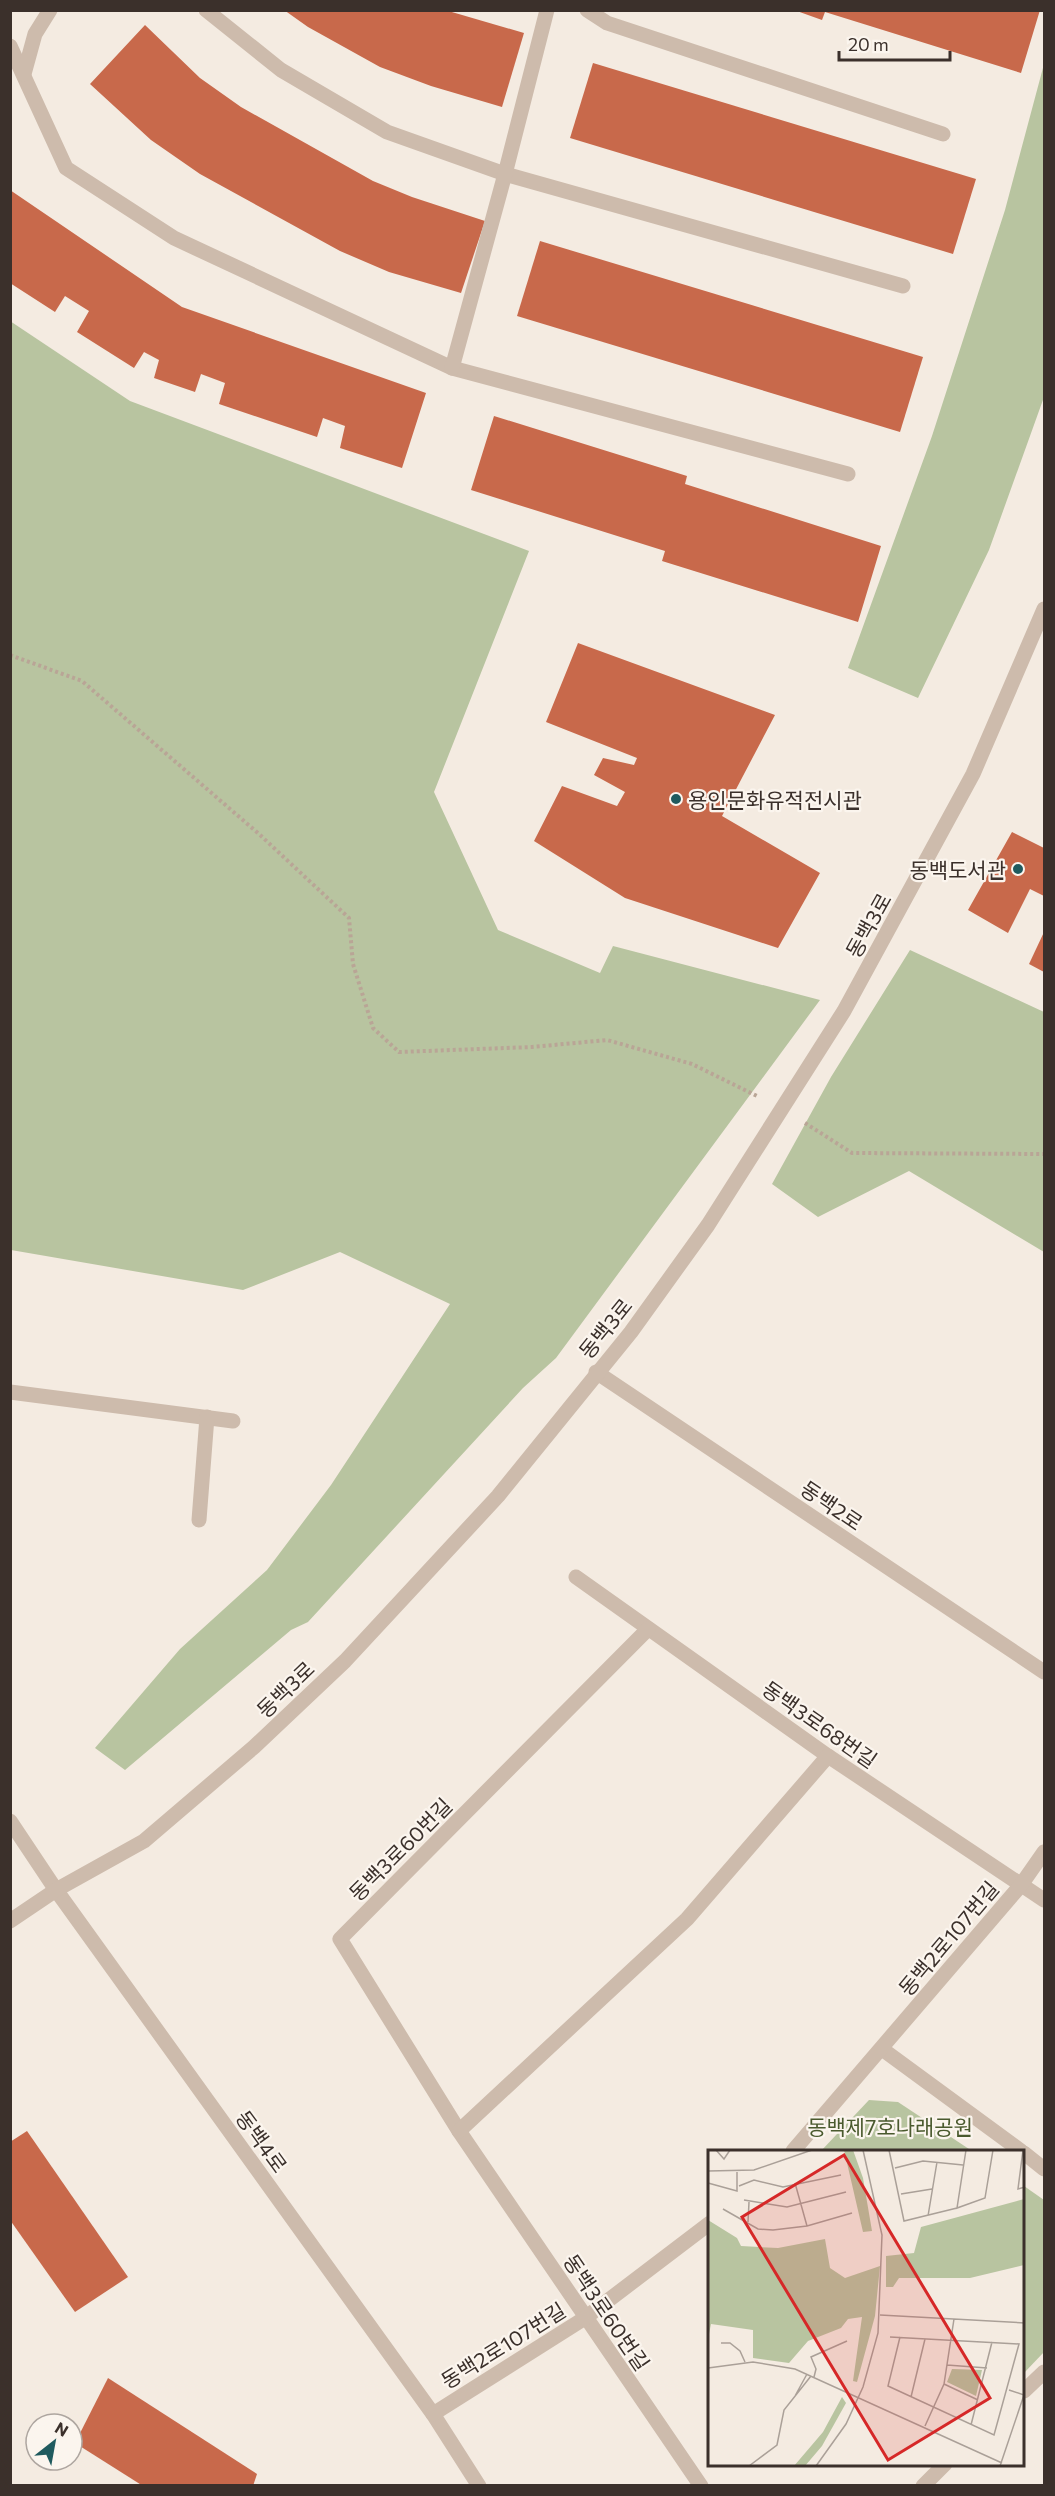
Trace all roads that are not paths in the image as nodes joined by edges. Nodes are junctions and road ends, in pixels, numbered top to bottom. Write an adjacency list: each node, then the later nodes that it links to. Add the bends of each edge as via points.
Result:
1 (50, 10): 6 (street, via 35,34)
2 (206, 10): 8 (street, via 281,70 387,132)
3 (547, 10): 8 (street)
4 (587, 10): 7 (street, via 607,22)
5 (10, 46): 6 (street)
6 (24, 74): 10 (street, via 66,168 174,238)
7 (943, 134)
8 (505, 174): 9 (street); 10 (street)
9 (903, 286)
10 (452, 368): 11 (street)
11 (848, 474)
12 (1044, 609): 13 (street, 동백3로, via 969,783 844,1011 708,1225 631,1332)
13 (596, 1372): 20 (street, 동백2로); 25 (street, 동백3로, via 498,1496 337,1668 254,1747 144,1841)
14 (10, 1392): 15 (street)
15 (207, 1417): 16 (street); 17 (street)
16 (233, 1420)
17 (199, 1520)
18 (576, 1577): 19 (street, 동백3로68번길)
19 (648, 1629): 21 (street, 동백3로68번길); 29 (street, 동백3로60번길, via 340,1939)
20 (1044, 1672)
21 (828, 1756): 24 (street, 동백3로68번길); 29 (street, via 687,1919)
22 (10, 1821): 25 (street, 동백4로)
23 (1044, 1852): 24 (street, 동백2로107번길)
24 (1021, 1885): 26 (street, 동백3로68번길); 28 (street, 동백2로107번길)
25 (56, 1890): 27 (street, 동백3로); 38 (street, 동백4로)
26 (1044, 1900)
27 (10, 1921)
28 (882, 2049): 30 (street, 동백2로107번길); 31 (street)
29 (459, 2131): 35 (street, 동백3로60번길)
30 (794, 2150)
31 (1019, 2150)
32 (1025, 2154): 33 (street)
33 (1044, 2169)
34 (708, 2225): 35 (street, 동백2로107번길)
35 (585, 2318): 38 (street, 동백2로107번길); 41 (street, 동백3로60번길)
36 (1044, 2372): 37 (street)
37 (1025, 2389)
38 (433, 2414): 40 (street, 동백4로)
39 (943, 2466): 42 (street)
40 (479, 2486)
41 (701, 2486)
42 (923, 2486)

